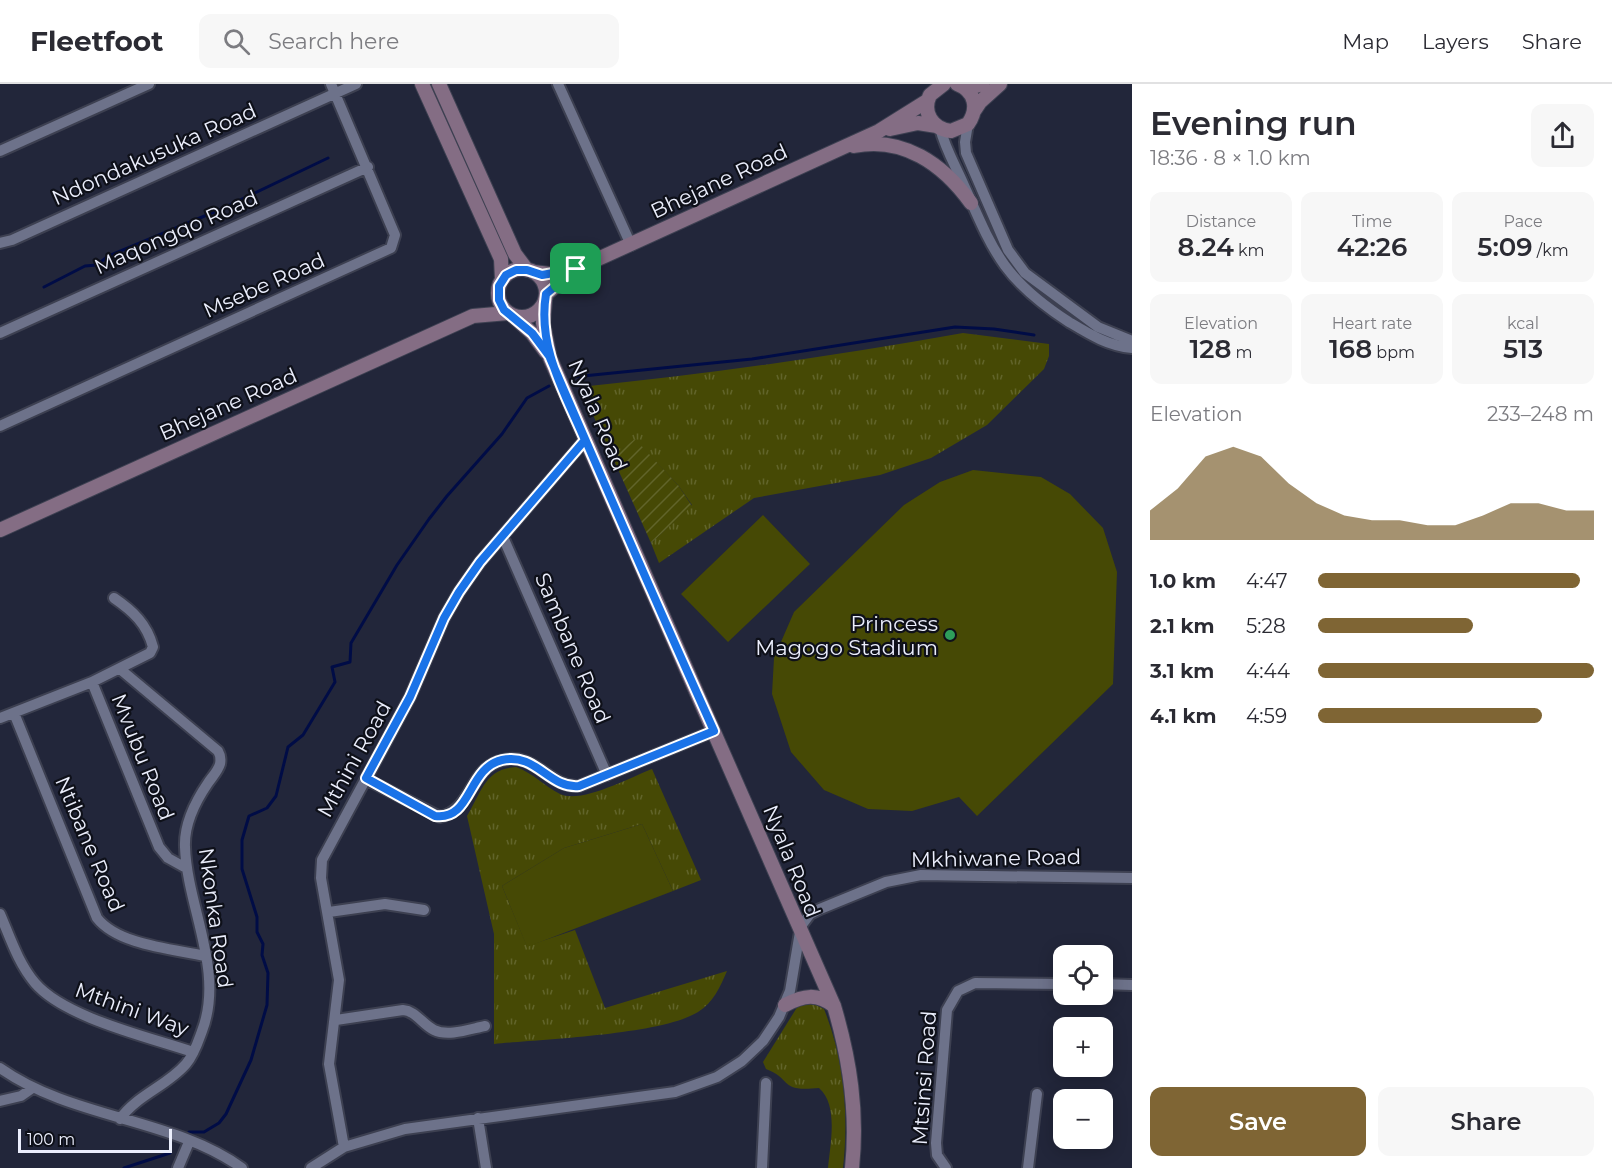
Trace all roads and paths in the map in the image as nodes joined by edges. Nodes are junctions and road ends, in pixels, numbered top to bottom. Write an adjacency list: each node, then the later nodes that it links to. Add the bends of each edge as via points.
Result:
1 (150, 84): 15 (street)
2 (356, 84): 9 (street, Ndondakusuka Road)
3 (422, 84): 22 (main road, via 501,259)
4 (439, 84): 21 (main road, via 520,264)
5 (558, 84): 19 (street)
6 (982, 84): 8 (main road)
7 (1000, 84): 11 (main road, via 980,102)
8 (962, 86): 11 (main road, via 972,97)
9 (333, 88): 16 (street, Msebe Road); 18 (street, Ndondakusuka Road)
10 (935, 90): 12 (main road, via 929,117); 13 (main road, Bhejane Road)
11 (971, 118): 12 (main road, Bhejane Road, via 955,131); 27 (street, via 966,153 1008,250 1040,286 1098,327)
12 (938, 127): 13 (main road, Bhejane Road, via 918,123); 17 (street)
13 (879, 131): 14 (main road, Bhejane Road)
14 (836, 150): 17 (main road, via 864,145 907,149 952,178); 19 (main road, Bhejane Road)
15 (0, 151)
16 (368, 167): 26 (street, Maqongqo Road); 30 (street, Msebe Road, via 395,235 388,250)
17 (971, 202): 28 (street, via 992,248 1018,285 1081,329 1115,346)
18 (0, 243)
19 (631, 245): 20 (main road, Bhejane Road)
20 (576, 269): 21 (main road, Bhejane Road, via 542,275); 23 (main road, Bhejane Road)
21 (530, 271): 22 (main road, via 516,270); 23 (main road, via 543,281)
22 (500, 285): 24 (main road, via 501,305); 25 (main road, Bhejane Road)
23 (545, 298): 24 (main road, via 532,315); 29 (main road, Nyala Road, via 543,323)
24 (511, 314): 25 (main road, Bhejane Road); 29 (main road, Nyala Road, via 532,333)
25 (473, 316): 32 (main road, Bhejane Road)
26 (0, 333)
27 (1132, 341)
28 (1132, 348)
29 (550, 358): 31 (main road, Nyala Road)
30 (0, 426)
31 (585, 440): 33 (street, Mthini Road); 39 (main road, Nyala Road)
32 (0, 530)
33 (503, 537): 40 (street, Sambane Road); 41 (street, Mthini Road, via 480,562 444,618 410,697)
34 (114, 598): 35 (street, via 137,616 153,647 150,653)
35 (120, 669): 36 (street); 42 (street, Nkonka Road, via 218,751 221,759 188,822)
36 (92, 682): 37 (street); 42 (street, Mvubu Road, via 159,847 168,858)
37 (14, 713): 38 (street); 48 (street, Ntibane Road, via 97,918 111,932 126,938)
38 (0, 718)
39 (714, 731): 40 (street); 47 (main road, Nyala Road)
40 (607, 775): 41 (street, via 569,787 529,761 503,759 481,771 460,807 440,817)
41 (366, 778): 45 (street, Mthini Road, via 322,860 321,878)
42 (186, 867): 48 (street, Nkonka Road)
43 (1132, 878): 47 (street, Mkhiwane Road, via 921,874 886,882 820,909)
44 (424, 910): 45 (street, via 385,904)
45 (329, 912): 54 (street, Mthini Road, via 339,980)
46 (0, 914): 56 (street, Mthini Way, via 19,959 45,993 90,1017)
47 (801, 926): 52 (street, Nyala Road, via 794,978); 53 (main road)
48 (205, 956): 56 (street, Nkonka Road, via 208,1004)
49 (1053, 984): 72 (street, Mtsinsi Road, via 981,982 953,996 945,1019 936,1143 937,1155)
50 (1113, 984): 51 (street)
51 (1132, 984)
52 (785, 1005): 53 (main road, via 810,996 826,999); 62 (street, Nyala Road, via 753,1051 730,1070 703,1084 675,1092)
53 (834, 1006): 71 (main road, via 851,1071)
54 (336, 1020): 55 (street, via 403,1010 441,1032); 65 (street, Mthini Road, via 329,1064)
55 (485, 1026)
56 (193, 1052): 63 (street, Nkonka Road, via 184,1066 134,1102)
57 (0, 1068): 59 (street)
58 (766, 1083): 70 (street)
59 (32, 1089): 61 (street); 63 (street)
60 (1037, 1094): 73 (street)
61 (0, 1101)
62 (478, 1118): 65 (street, Nyala Road, via 405,1129); 69 (street)
63 (120, 1119): 64 (street)
64 (189, 1142): 66 (street); 67 (street)
65 (344, 1147): 68 (street, Nyala Road)
66 (178, 1168)
67 (242, 1168)
68 (311, 1168)
69 (486, 1168)
70 (762, 1168)
71 (852, 1168)
72 (946, 1168)
73 (1027, 1168): 74 (street)
74 (1035, 1168)

